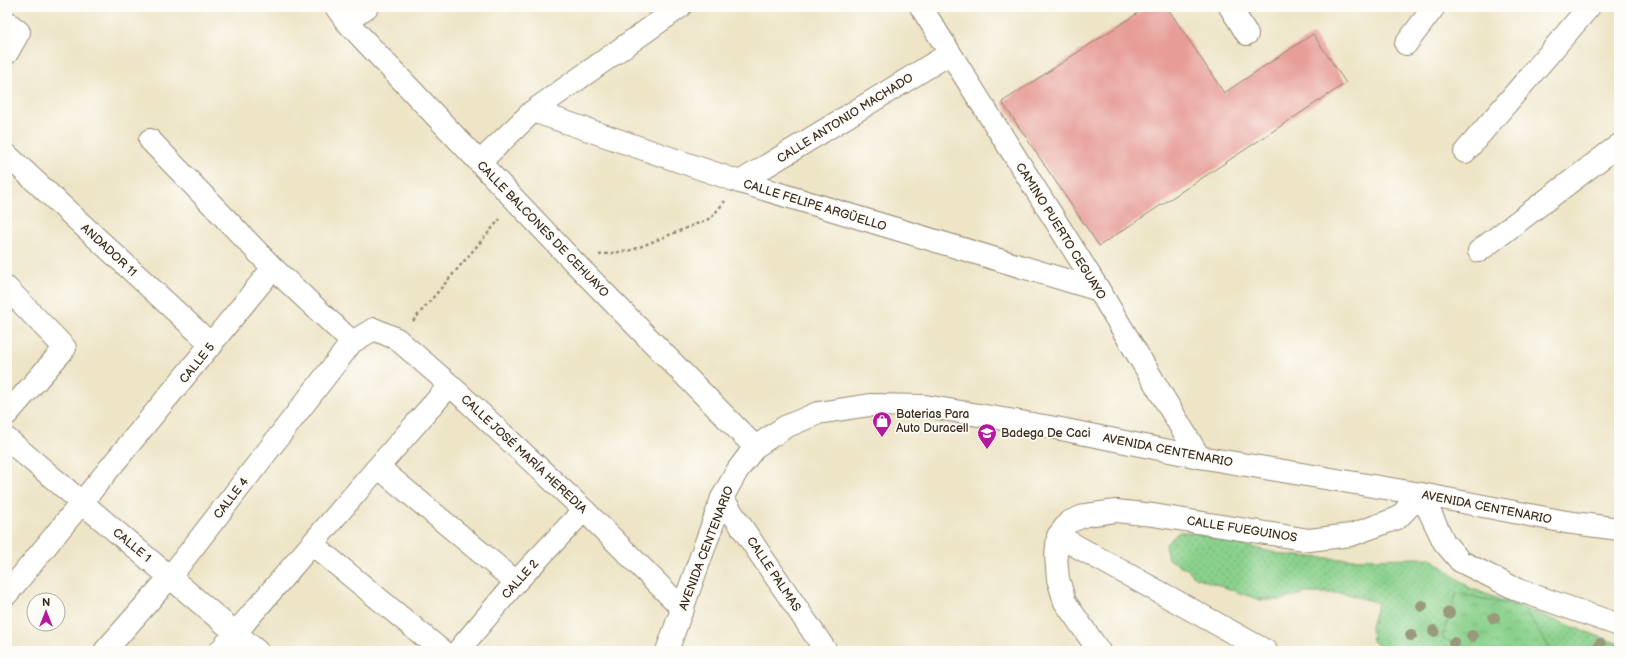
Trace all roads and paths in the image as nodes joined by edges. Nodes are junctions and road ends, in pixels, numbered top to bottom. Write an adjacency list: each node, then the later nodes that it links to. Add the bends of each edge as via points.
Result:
1 (366, 7): 7 (street)
2 (680, 7): 13 (street)
3 (1230, 7): 9 (street)
4 (1434, 7): 10 (street)
5 (1589, 7): 16 (street)
6 (929, 11): 12 (street, CAMINO PUERTO CEGUAYO)
7 (341, 14): 18 (street, CALLE BALCONES DE CEHUAYO)
8 (7, 22): 11 (street, via 19,32)
9 (1247, 34)
10 (1406, 44)
11 (7, 54)
12 (949, 54): 19 (street, CALLE ANTONIO MACHADO); 25 (street, CAMINO PUERTO CEGUAYO)
13 (533, 112): 18 (street); 19 (street, CALLE FELIPE ARGÜELLO)
14 (150, 140): 23 (street)
15 (1619, 145): 21 (street)
16 (1465, 152)
17 (7, 155): 28 (street, ANDADOR 11)
18 (480, 162): 20 (street, CALLE BALCONES DE CEHUAYO)
19 (740, 182): 22 (path, via 711,218 632,250); 25 (street, CALLE FELIPE ARGÜELLO)
20 (516, 200): 22 (street, CALLE BALCONES DE CEHUAYO); 26 (path)
21 (1479, 251)
22 (571, 259): 32 (street, CALLE BALCONES DE CEHUAYO)
23 (273, 268): 27 (street); 28 (street, CALLE 5)
24 (7, 288): 30 (street, via 65,348)
25 (1099, 290): 33 (street, CAMINO PUERTO CEGUAYO)
26 (398, 339): 27 (street, CALLE JOSÉ MARÍA HEREDIA, via 374,329); 29 (street, CALLE JOSÉ MARÍA HEREDIA)
27 (352, 342): 42 (street, CALLE 4)
28 (212, 345): 37 (street, CALLE 5)
29 (450, 385): 34 (street); 38 (street, CALLE JOSÉ MARÍA HEREDIA)
30 (7, 414)
31 (7, 439): 37 (street, CALLE 1)
32 (755, 447): 33 (street, AVENIDA CENTENARIO, via 785,427 818,413 870,405 925,406 1056,428); 36 (street, AVENIDA CENTENARIO, via 737,471)
33 (1199, 457): 35 (street, AVENIDA CENTENARIO)
34 (378, 466): 41 (street); 43 (street)
35 (1421, 494): 39 (street, AVENIDA CENTENARIO, via 1566,522); 40 (street, CALLE FUEGUINOS, via 1398,518 1351,535 1309,540 1116,511 1086,515 1069,522); 46 (street, via 1444,542 1460,561 1518,590)
36 (722, 498): 45 (street, AVENIDA CENTENARIO); 54 (street, CALLE PALMAS)
37 (83, 503): 42 (street, CALLE 1); 44 (street, CALLE 5)
38 (584, 510): 43 (street, CALLE 2); 45 (street, CALLE JOSÉ MARÍA HEREDIA)
39 (1619, 529)
40 (1058, 536): 55 (street, via 1058,579 1065,602); 56 (street)
41 (312, 544): 47 (street); 51 (street)
42 (170, 577): 47 (street, CALLE 1); 48 (street, CALLE 4)
43 (516, 582): 52 (street, CALLE 2)
44 (7, 594)
45 (683, 609): 53 (street, AVENIDA CENTENARIO)
46 (1619, 625)
47 (235, 633): 49 (street); 50 (street, CALLE 1)
48 (105, 651)
49 (220, 651)
50 (257, 651)
51 (442, 651)
52 (458, 651)
53 (667, 651)
54 (826, 651)
55 (1099, 651)
56 (1266, 651)

